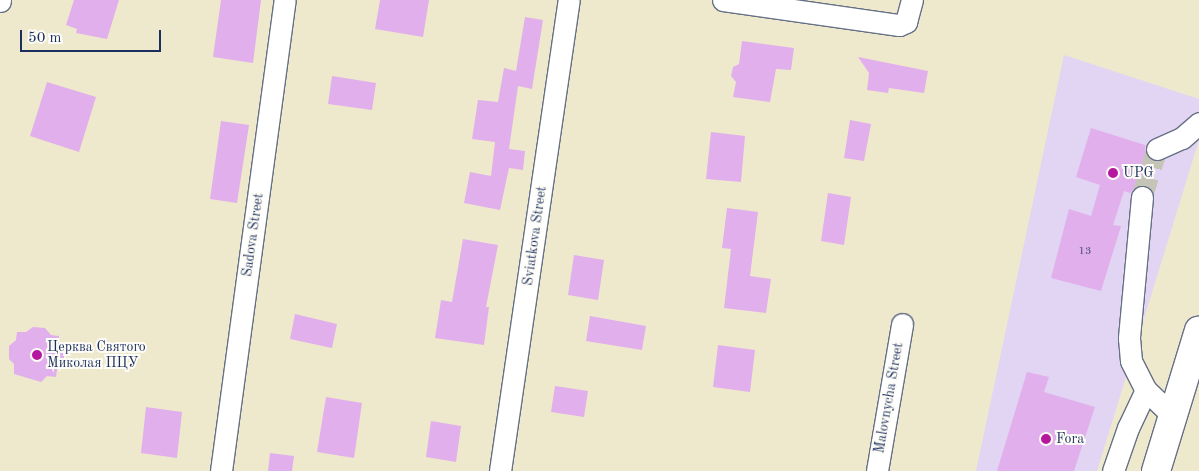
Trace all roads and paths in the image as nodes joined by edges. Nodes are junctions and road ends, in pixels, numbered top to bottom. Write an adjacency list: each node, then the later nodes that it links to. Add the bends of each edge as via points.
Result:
1 (285, 0): 12 (street, Sadova Street)
2 (569, 0): 13 (street, Sviatkova Street)
3 (722, 0): 4 (street, via 900,25 906,22)
4 (912, 0)
5 (1199, 123): 6 (street, via 1182,138)
6 (1157, 149)
7 (1142, 197): 10 (street, via 1129,338 1131,360)
8 (902, 324): 14 (street, Malovnycha Street)
9 (1199, 330): 11 (highway)
10 (1146, 390): 11 (street); 15 (street)
11 (1173, 416): 16 (highway)
12 (221, 471)
13 (500, 471)
14 (877, 471)
15 (1113, 471)
16 (1156, 471)

